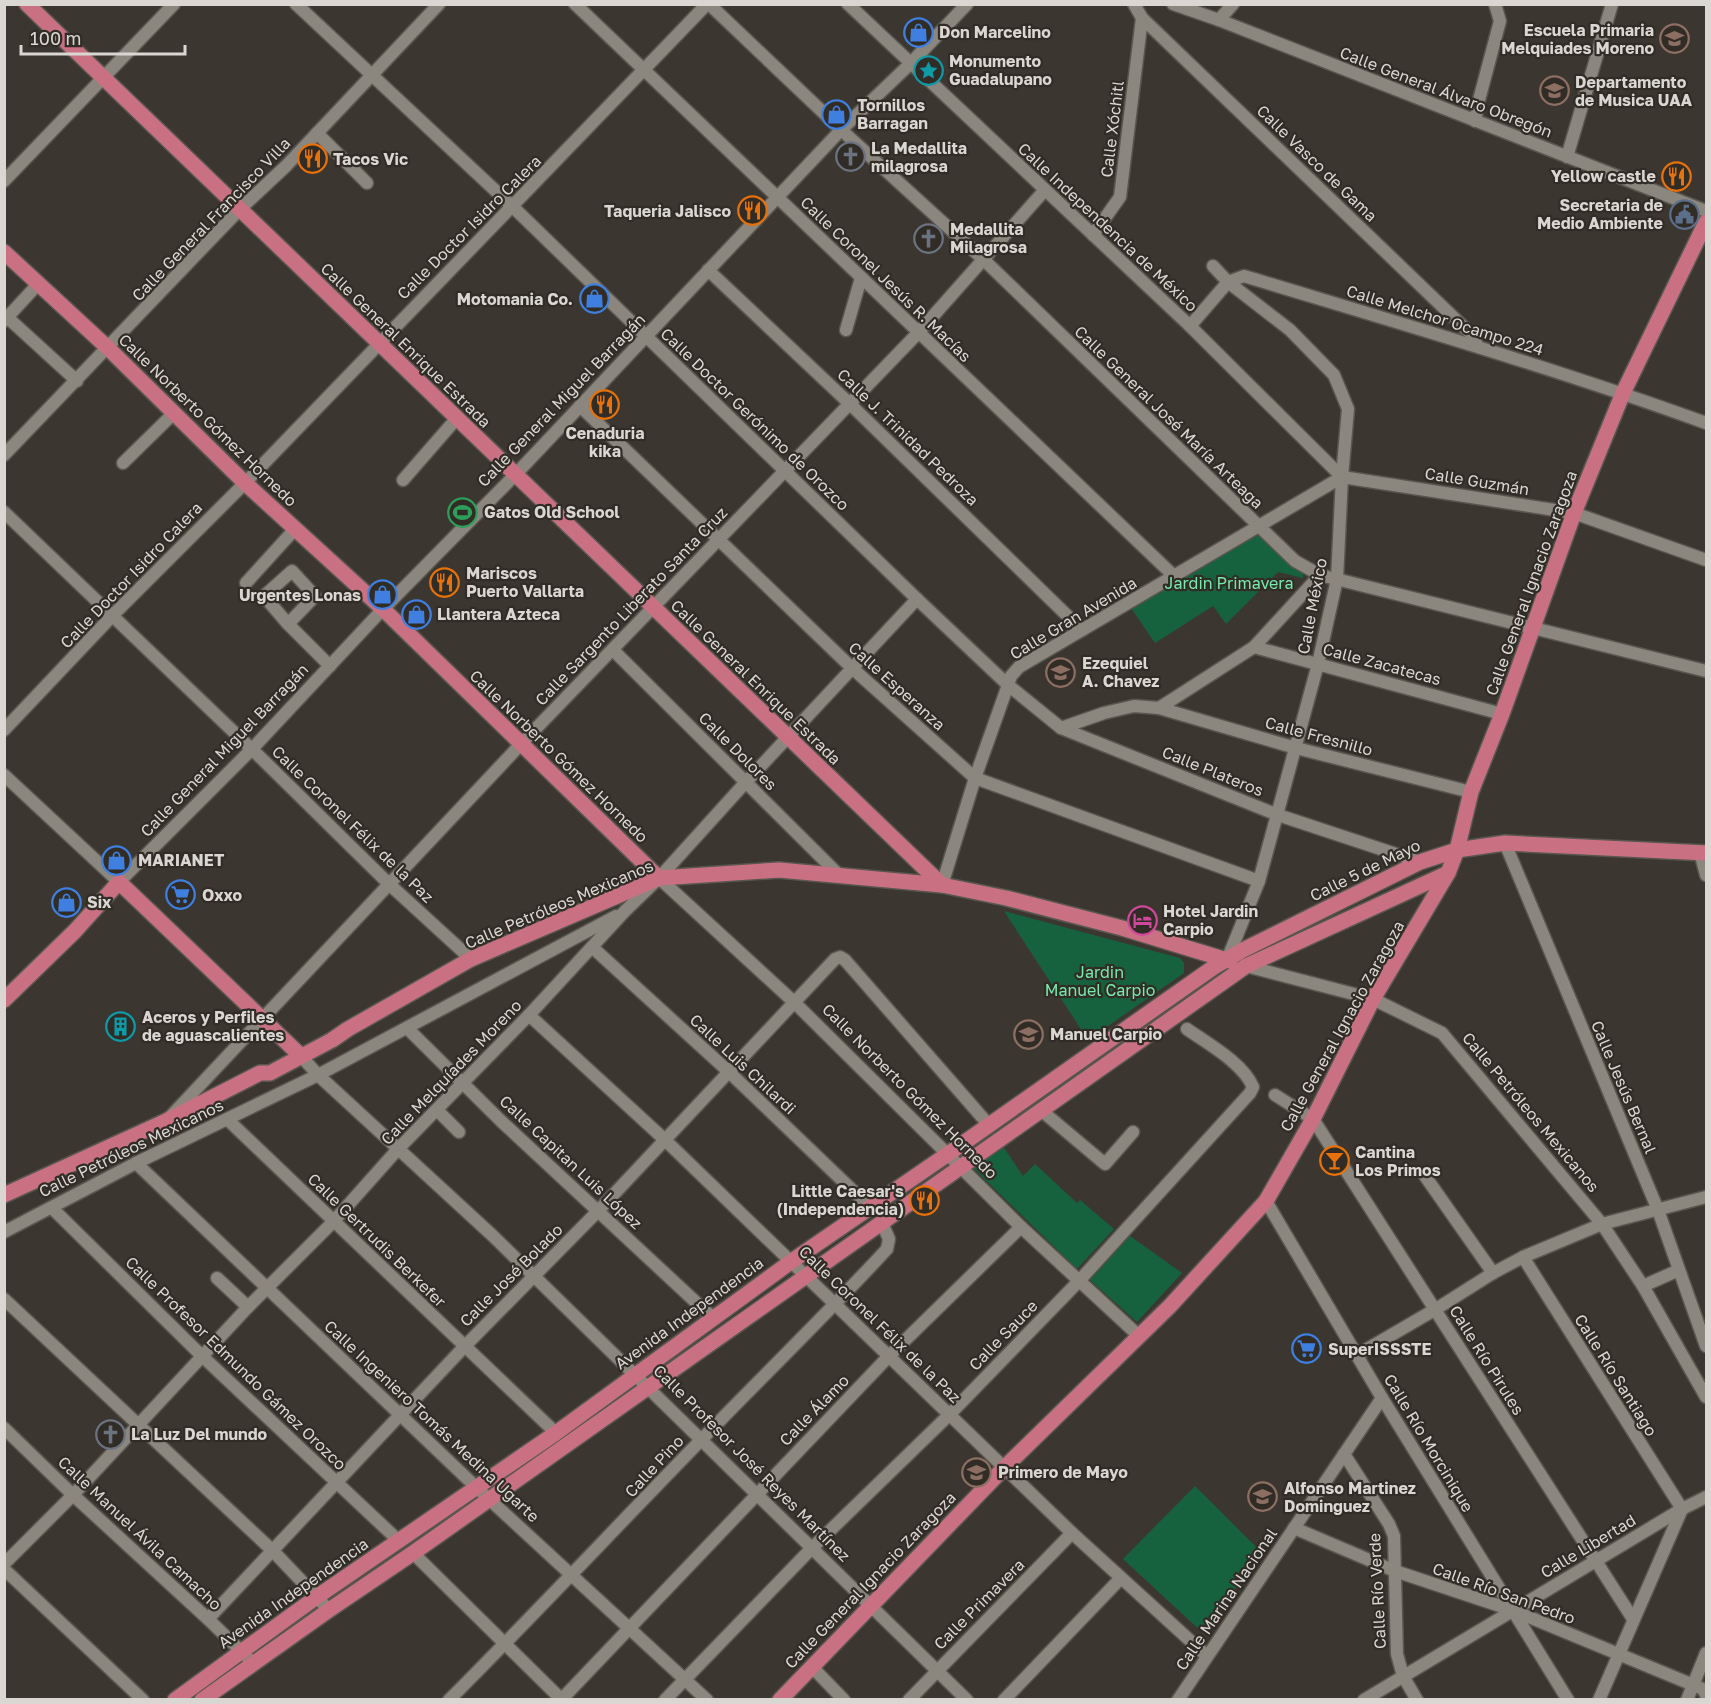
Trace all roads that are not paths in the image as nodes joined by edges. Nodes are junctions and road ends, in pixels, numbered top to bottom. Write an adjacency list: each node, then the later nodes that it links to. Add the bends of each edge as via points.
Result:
1 (27, 4): 19 (main road, Calle General Enrique Estrada)
2 (174, 4): 19 (street)
3 (296, 4): 18 (street, Calle Doctor Gerónimo de Orozco)
4 (439, 4): 18 (street, Calle General Francisco Villa)
5 (575, 4): 17 (street, Calle Coronel Jesús R. Macías)
6 (708, 4): 17 (street, Calle Doctor Isidro Calera); 21 (street, Calle General José María Arteaga)
7 (848, 4): 16 (street, Calle Independencia de México)
8 (967, 4): 16 (street, Calle General Miguel Barragán)
9 (1134, 4): 14 (street, Calle Vasco de Gama)
10 (1173, 4): 15 (street, Calle General Álvaro Obregón)
11 (1233, 4): 15 (street)
12 (1495, 4): 20 (street, via 1500,21)
13 (1611, 4): 23 (street)
14 (1142, 18): 32 (street, Calle Xóchitl, via 1120,196); 46 (street, Calle Vasco de Gama, via 1464,327)
15 (1219, 20): 20 (street, Calle General Álvaro Obregón)
16 (910, 64): 21 (street, Calle General Miguel Barragán); 26 (street, Calle Independencia de México)
17 (644, 70): 27 (street, Calle Coronel Jesús R. Macías); 28 (street, Calle Doctor Isidro Calera)
18 (371, 75): 22 (street, Calle General Francisco Villa); 28 (street, Calle Doctor Gerónimo de Orozco)
19 (104, 78): 24 (street); 29 (main road, Calle General Enrique Estrada)
20 (1475, 121): 23 (street, Calle General Álvaro Obregón)
21 (841, 130): 27 (street, Calle General Miguel Barragán); 34 (street, Calle General José María Arteaga)
22 (317, 134): 25 (street); 29 (street, Calle General Francisco Villa)
23 (1567, 157): 30 (street, Calle General Álvaro Obregón)
24 (6, 176)
25 (367, 183)
26 (1044, 191): 32 (street, Calle Independencia de México); 34 (street, Calle Sargento Liberato Santa Cruz)
27 (777, 198): 36 (street, Calle General Miguel Barragán); 37 (street, Calle Coronel Jesús R. Macías)
28 (513, 207): 44 (street, Calle Doctor Gerónimo de Orozco); 45 (street, Calle Doctor Isidro Calera)
29 (240, 209): 45 (main road, Calle General Enrique Estrada); 47 (street, Calle General Francisco Villa)
30 (1707, 211)
31 (1707, 222): 49 (main road, Calle General Ignacio Zaragoza)
32 (1093, 236): 41 (street, Calle Independencia de México)
33 (4, 252): 39 (main road, Calle Norberto Gómez Hornedo)
34 (984, 260): 43 (street, Calle Sargento Liberato Santa Cruz); 64 (street, Calle General José María Arteaga)
35 (1213, 266): 38 (street, Calle México)
36 (708, 270): 44 (street, Calle General Miguel Barragán); 50 (street, Calle J. Trinidad Pedroza)
37 (861, 278): 42 (street); 43 (street, Calle Coronel Jesús R. Macías)
38 (1228, 282): 41 (street); 46 (street, Calle Melchor Ocampo 224, via 1244,276); 59 (street, Calle México, via 1290,330 1334,375 1348,409)
39 (38, 284): 40 (street); 47 (main road, Calle Norberto Gómez Hornedo)
40 (6, 320): 48 (street)
41 (1190, 326): 59 (street, Calle Independencia de México)
42 (846, 330)
43 (918, 333): 50 (street, Calle Sargento Liberato Santa Cruz); 69 (street, Calle Coronel Jesús R. Macías)
44 (645, 337): 51 (street, Calle General Miguel Barragán); 57 (street, Calle Doctor Gerónimo de Orozco)
45 (378, 343): 53 (main road, Calle General Enrique Estrada); 61 (street, Calle Doctor Isidro Calera)
46 (1477, 345): 49 (street, Calle Melchor Ocampo 224)
47 (108, 348): 48 (street, Calle General Francisco Villa); 52 (main road, Calle Norberto Gómez Hornedo)
48 (77, 381): 55 (street, Calle General Francisco Villa)
49 (1623, 393): 54 (street, Calle Melchor Ocampo 224); 63 (main road, Calle General Ignacio Zaragoza)
50 (849, 403): 57 (street, Calle Sargento Liberato Santa Cruz); 78 (street, Calle J. Trinidad Pedroza)
51 (580, 406): 58 (street, Calle General Miguel Barragán); 66 (street, Calle Esperanza)
52 (174, 413): 56 (street); 61 (main road, Calle Norberto Gómez Hornedo)
53 (457, 418): 58 (main road, Calle General Enrique Estrada); 60 (street)
54 (1707, 423)
55 (4, 455)
56 (123, 463)
57 (784, 470): 66 (street, Calle Sargento Liberato Santa Cruz); 72 (street, Calle Doctor Gerónimo de Orozco)
58 (515, 475): 73 (main road, Calle General Enrique Estrada); 74 (street, Calle General Miguel Barragán)
59 (1342, 477): 63 (street, Calle Guzmán); 64 (street, Calle Gran Avenida); 70 (street, Calle México)
60 (403, 480)
61 (245, 483): 65 (main road, Calle Norberto Gómez Hornedo); 75 (street, Calle Doctor Isidro Calera)
62 (4, 513): 75 (street, Calle Coronel Félix de la Paz)
63 (1574, 513): 67 (street, Calle Guzmán); 77 (main road, Calle General Ignacio Zaragoza)
64 (1259, 526): 68 (street, Calle General José María Arteaga, via 1295,561); 69 (street, Calle Gran Avenida)
65 (295, 529): 71 (street); 74 (main road, Calle Norberto Gómez Hornedo)
66 (719, 540): 73 (street, Calle Sargento Liberato Santa Cruz); 83 (street, Calle Esperanza)
67 (1707, 560)
68 (1320, 575): 70 (street, Calle General José María Arteaga); 79 (street)
69 (1174, 576): 78 (street, Calle Gran Avenida)
70 (1337, 579): 77 (street, Calle General José María Arteaga); 81 (street, Calle México)
71 (246, 583)
72 (917, 599): 83 (street, Calle Melquíades Moreno); 85 (street, Calle Doctor Gerónimo de Orozco)
73 (653, 607): 80 (street, Calle Sargento Liberato Santa Cruz); 90 (main road, Calle General Enrique Estrada)
74 (383, 609): 82 (street, Calle General Miguel Barragán); 91 (main road, Calle Norberto Gómez Hornedo)
75 (112, 616): 89 (street, Calle Doctor Isidro Calera); 93 (street, Calle Coronel Félix de la Paz)
76 (288, 624): 82 (street)
77 (1531, 628): 84 (street, Calle General José María Arteaga); 87 (main road, Calle General Ignacio Zaragoza)
78 (1082, 630): 85 (street, Calle Gran Avenida, via 1019,667)
79 (1254, 647): 81 (street, Calle Zacatecas); 86 (street)
80 (613, 650): 91 (street, Calle Sargento Liberato Santa Cruz); 96 (street, Calle Dolores)
81 (1318, 664): 87 (street, Calle Zacatecas); 92 (street, Calle México)
82 (330, 666): 93 (street, Calle General Miguel Barragán)
83 (852, 668): 90 (street, Calle Melquíades Moreno); 95 (street, Calle Esperanza)
84 (1707, 671)
85 (1008, 685): 88 (street, Calle Plateros); 95 (street, Calle Gran Avenida)
86 (1159, 708): 88 (street, Calle Fresnillo, via 1134,706); 92 (street, Calle Fresnillo)
87 (1502, 714): 97 (main road, Calle General Ignacio Zaragoza)
88 (1061, 728): 98 (street, Calle Plateros)
89 (4, 730)
90 (788, 737): 96 (street, Calle Melquíades Moreno); 110 (main road, Calle General Enrique Estrada)
91 (521, 744): 106 (main road, Calle Norberto Gómez Hornedo); 109 (street, Calle Sargento Liberato Santa Cruz)
92 (1296, 748): 97 (street, Calle Fresnillo); 98 (street, Calle México)
93 (252, 749): 108 (street, Calle General Miguel Barragán); 109 (street, Calle Coronel Félix de la Paz)
94 (4, 775): 108 (street, Calle Profesor José Reyes Martínez)
95 (975, 778): 107 (street, Calle Esperanza); 110 (street, Calle Gran Avenida)
96 (745, 783): 105 (street, Calle Dolores); 106 (street, Calle Melquíades Moreno)
97 (1471, 792): 100 (main road, Calle General Ignacio Zaragoza)
98 (1278, 815): 102 (street, Calle Plateros); 107 (street, Calle México)
99 (1505, 843): 100 (main road, Calle 5 de Mayo); 101 (main road, Calle 5 de Mayo); 148 (street, Calle Jesús Bernal)
100 (1457, 850): 102 (main road, Calle 5 de Mayo); 103 (main road, Calle General Ignacio Zaragoza)
101 (1703, 852): 104 (street)
102 (1420, 862): 114 (main road, Calle 5 de Mayo)
103 (1448, 873): 115 (main road); 116 (main road, Calle General Ignacio Zaragoza)
104 (1707, 875)
105 (840, 876): 106 (main road, Calle Petróleos Mexicanos, via 778,870); 110 (main road, Calle Petróleos Mexicanos)
106 (658, 879): 111 (street, Calle Melquíades Moreno); 113 (main road, Calle Petróleos Mexicanos); 118 (street, Calle Norberto Gómez Hornedo)
107 (1259, 881): 114 (street, Calle México)
108 (119, 882): 117 (main road, Calle General Miguel Barragán); 120 (main road, Calle Profesor José Reyes Martínez)
109 (389, 884): 113 (street, Calle Coronel Félix de la Paz); 120 (street, Calle Sargento Liberato Santa Cruz)
110 (942, 885): 114 (main road, Calle Petróleos Mexicanos, via 1122,928)
111 (625, 911): 112 (street, Calle Melquíades Moreno); 121 (street, Calle Petróleos Mexicanos)
112 (592, 947): 119 (street, Calle Melquíades Moreno); 124 (street, Calle Luis Chilardi)
113 (471, 959): 123 (main road, Calle Petróleos Mexicanos, via 348,1029 328,1032)
114 (1227, 960): 115 (main road, Calle Petróleos Mexicanos); 133 (main road, Avenida Independencia)
115 (1246, 966): 116 (street, Calle Petróleos Mexicanos); 129 (main road)
116 (1373, 999): 130 (main road, Calle General Ignacio Zaragoza); 151 (street, Calle Petróleos Mexicanos, via 1442,1033)
117 (4, 1000)
118 (795, 1003): 124 (street, Calle José Bolado); 133 (street, Calle José Bolado, via 840,957); 138 (street, Calle Norberto Gómez Hornedo)
119 (529, 1015): 126 (street, Calle Melquíades Moreno); 136 (street, Calle Coronel Félix de la Paz)
120 (262, 1019): 123 (main road, Calle Profesor José Reyes Martínez); 132 (street, Calle Sargento Liberato Santa Cruz)
121 (407, 1028): 125 (street, Calle Petróleos Mexicanos); 126 (street, Calle Capitan Luis López)
122 (1187, 1029): 161 (street, Calle Sauce, via 1228,1058 1253,1087)
123 (297, 1052): 125 (street, Calle Profesor José Reyes Martínez); 132 (main road, Calle Petróleos Mexicanos, via 265,1064 261,1073)
124 (728, 1071): 136 (street, Calle José Bolado); 145 (street, Calle Luis Chilardi)
125 (318, 1075): 131 (street, Calle Petróleos Mexicanos); 137 (street, Calle Profesor José Reyes Martínez)
126 (462, 1083): 128 (street, Calle Melquíades Moreno); 147 (street, Calle Capitan Luis López)
127 (1275, 1095): 130 (street)
128 (437, 1110): 134 (street); 137 (street, Calle Melquíades Moreno)
129 (1042, 1111): 135 (street, via 1105,1164); 140 (main road)
130 (1312, 1119): 144 (main road, Calle General Ignacio Zaragoza); 167 (street, Calle Río Pirules)
131 (228, 1120): 139 (street, Calle Petróleos Mexicanos); 149 (street, Calle Gertrudis Berkefer)
132 (166, 1121): 142 (main road, Calle Petróleos Mexicanos)
133 (988, 1124): 138 (main road, Avenida Independencia)
134 (459, 1132)
135 (1133, 1132)
136 (664, 1139): 147 (street, Calle José Bolado); 155 (street, Calle Coronel Félix de la Paz)
137 (398, 1149): 149 (street, Calle Melquíades Moreno); 159 (street, Calle Profesor José Reyes Martínez)
138 (948, 1154): 140 (street, Calle Norberto Gómez Hornedo); 145 (main road, Avenida Independencia)
139 (136, 1163): 146 (street, Calle Petróleos Mexicanos); 163 (street, Calle Ingeniero Tomás Medina Ugarte)
140 (963, 1167): 150 (main road); 152 (street, Calle Norberto Gómez Hornedo)
141 (1425, 1176): 157 (street)
142 (4, 1195)
143 (1707, 1197): 148 (street)
144 (1266, 1201): 169 (main road, Calle General Ignacio Zaragoza); 172 (street, Calle Río Morcinique)
145 (870, 1207): 155 (main road, Avenida Independencia)
146 (52, 1208): 153 (street, Calle Petróleos Mexicanos); 173 (street, Calle Profesor Edmundo Gámez Orozco)
147 (599, 1210): 159 (street, Calle José Bolado); 168 (street, Calle Capitan Luis López)
148 (1658, 1210): 151 (street); 156 (street, Calle Jesús Bernal)
149 (333, 1222): 163 (street, Calle Melquíades Moreno); 171 (street, Calle Gertrudis Berkefer)
150 (882, 1223): 158 (main road); 165 (street, Calle Pino, via 889,1239 887,1249)
151 (1602, 1224): 154 (street); 162 (street, Calle Petróleos Mexicanos)
152 (1021, 1227): 161 (street, Calle Norberto Gómez Hornedo); 174 (street, Calle Álamo)
153 (4, 1232)
154 (1523, 1257): 157 (street); 193 (street, Calle Río Santiago)
155 (792, 1261): 158 (street, Calle Coronel Félix de la Paz); 168 (main road, Avenida Independencia)
156 (1678, 1270): 162 (street); 170 (street, Calle Jesús Bernal)
157 (1493, 1273): 167 (street)
158 (806, 1275): 165 (street, Calle Coronel Félix de la Paz); 176 (main road)
159 (534, 1276): 171 (street, Calle José Bolado); 175 (street, Calle Profesor José Reyes Martínez)
160 (217, 1278): 166 (street)
161 (1078, 1281): 169 (street, Calle Norberto Gómez Hornedo); 180 (street, Calle Sauce)
162 (1643, 1286): 177 (street, Calle Petróleos Mexicanos)
163 (267, 1288): 166 (street, Calle Melquíades Moreno); 179 (street, Calle Ingeniero Tomás Medina Ugarte)
164 (4, 1299): 181 (street)
165 (835, 1305): 174 (street, Calle Coronel Félix de la Paz); 184 (street, Calle Pino)
166 (248, 1307): 173 (street, Calle Melquíades Moreno)
167 (1436, 1309): 172 (street); 200 (street, Calle Río Pirules)
168 (714, 1318): 175 (main road, Avenida Independencia)
169 (1139, 1336): 186 (main road, Calle General Ignacio Zaragoza)
170 (1707, 1346)
171 (464, 1347): 179 (street, Calle José Bolado); 183 (street, Calle Gertrudis Berkefer)
172 (1357, 1355): 178 (street, Calle Río Morcinique)
173 (202, 1356): 181 (street, Calle Melquíades Moreno); 187 (street, Calle Profesor Edmundo Gámez Orozco)
174 (889, 1356): 180 (street, Calle Coronel Félix de la Paz); 189 (street, Calle Álamo)
175 (636, 1374): 176 (street, Calle Profesor José Reyes Martínez); 183 (main road, Avenida Independencia)
176 (649, 1387): 184 (street, Calle Profesor José Reyes Martínez); 192 (main road)
177 (1707, 1397)
178 (1382, 1398): 185 (street, Calle Marina Nacional); 209 (street, Calle Río Morcinique)
179 (400, 1414): 187 (street, Calle José Bolado); 188 (street, Calle Ingeniero Tomás Medina Ugarte)
180 (949, 1415): 186 (street, Calle Coronel Félix de la Paz); 197 (street, Calle Sauce)
181 (138, 1424): 190 (street, Calle Melquíades Moreno); 198 (street)
182 (4, 1428): 190 (street, Calle Manuel Ávila Camacho)
183 (556, 1433): 188 (main road, Avenida Independencia)
184 (702, 1439): 189 (street, Calle Profesor José Reyes Martínez); 204 (street, Calle Pino)
185 (1344, 1454): 194 (street, Calle Marina Nacional); 203 (street, Calle Río Verde, via 1389,1524 1394,1536)
186 (1004, 1468): 195 (street, Calle Coronel Félix de la Paz); 207 (main road, Calle General Ignacio Zaragoza)
187 (337, 1483): 196 (street, Calle Profesor Edmundo Gámez Orozco); 198 (street, Calle José Bolado)
188 (477, 1488): 192 (street, Calle Ingeniero Tomás Medina Ugarte); 196 (main road, Avenida Independencia)
189 (756, 1494): 197 (street, Calle Profesor José Reyes Martínez); 212 (street, Calle Álamo)
190 (73, 1495): 201 (street, Calle Melquíades Moreno); 210 (street, Calle Manuel Ávila Camacho)
191 (1707, 1497): 193 (street, Calle Libertad)
192 (489, 1499): 199 (main road); 204 (street, Calle Ingeniero Tomás Medina Ugarte)
193 (1682, 1509): 200 (street, Calle Libertad); 211 (street)
194 (1294, 1528): 203 (street, Calle Río San Pedro); 217 (street, Calle Marina Nacional)
195 (1072, 1533): 205 (street, Calle Coronel Félix de la Paz); 220 (street, Calle Primavera)
196 (399, 1541): 206 (main road, Avenida Independencia)
197 (812, 1548): 207 (street, Calle Profesor José Reyes Martínez); 222 (street, Calle Sauce)
198 (273, 1551): 206 (street); 210 (street, Calle José Bolado)
199 (413, 1553): 208 (main road); 213 (street)
200 (1596, 1561): 209 (street, Calle Libertad); 211 (street, Calle Río Pirules)
201 (4, 1564)
202 (4, 1569): 225 (street)
203 (1395, 1571): 209 (street, Calle Río San Pedro); 221 (street, Calle Río Verde, via 1397,1654)
204 (573, 1575): 212 (street, Calle Ingeniero Tomás Medina Ugarte); 213 (street, Calle Pino)
205 (1121, 1578): 217 (street, Calle Coronel Félix de la Paz); 235 (street)
206 (318, 1596): 208 (street); 214 (main road, Avenida Independencia)
207 (870, 1606): 219 (main road, Calle General Ignacio Zaragoza); 220 (street, Calle Profesor José Reyes Martínez)
208 (329, 1610): 218 (main road)
209 (1512, 1610): 216 (street, Calle Río San Pedro); 221 (street, Calle Libertad); 239 (street, Calle Río Morcinique)
210 (208, 1618): 214 (street, Calle Manuel Ávila Camacho)
211 (1633, 1619): 216 (street)
212 (631, 1628): 222 (street, Calle Ingeniero Tomás Medina Ugarte); 224 (street, Calle Álamo)
213 (506, 1643): 224 (street); 228 (street, Calle Pino)
214 (242, 1651): 218 (street, Calle Manuel Ávila Camacho); 226 (main road, Avenida Independencia)
215 (1707, 1653): 223 (street)
216 (1617, 1655): 223 (street, Calle Río San Pedro); 240 (street)
217 (1207, 1656): 236 (street, Calle Marina Nacional)
218 (252, 1664): 227 (main road)
219 (812, 1667): 231 (main road, Calle General Ignacio Zaragoza); 232 (street)
220 (937, 1670): 233 (street, Calle Primavera); 234 (street, Calle Profesor José Reyes Martínez)
221 (1403, 1676): 237 (street, Calle Libertad); 238 (street, Calle Río Verde)
222 (685, 1678): 229 (street, Calle Sauce); 230 (street, Calle Ingeniero Tomás Medina Ugarte)
223 (1702, 1690): 241 (street)
224 (561, 1699)
225 (143, 1700)
226 (175, 1700)
227 (202, 1700)
228 (449, 1700)
229 (665, 1700)
230 (707, 1700)
231 (780, 1700)
232 (844, 1700)
233 (909, 1700)
234 (967, 1700)
235 (1004, 1700)
236 (1178, 1700)
237 (1364, 1700)
238 (1417, 1700)
239 (1568, 1700)
240 (1599, 1700)
241 (1687, 1700)

